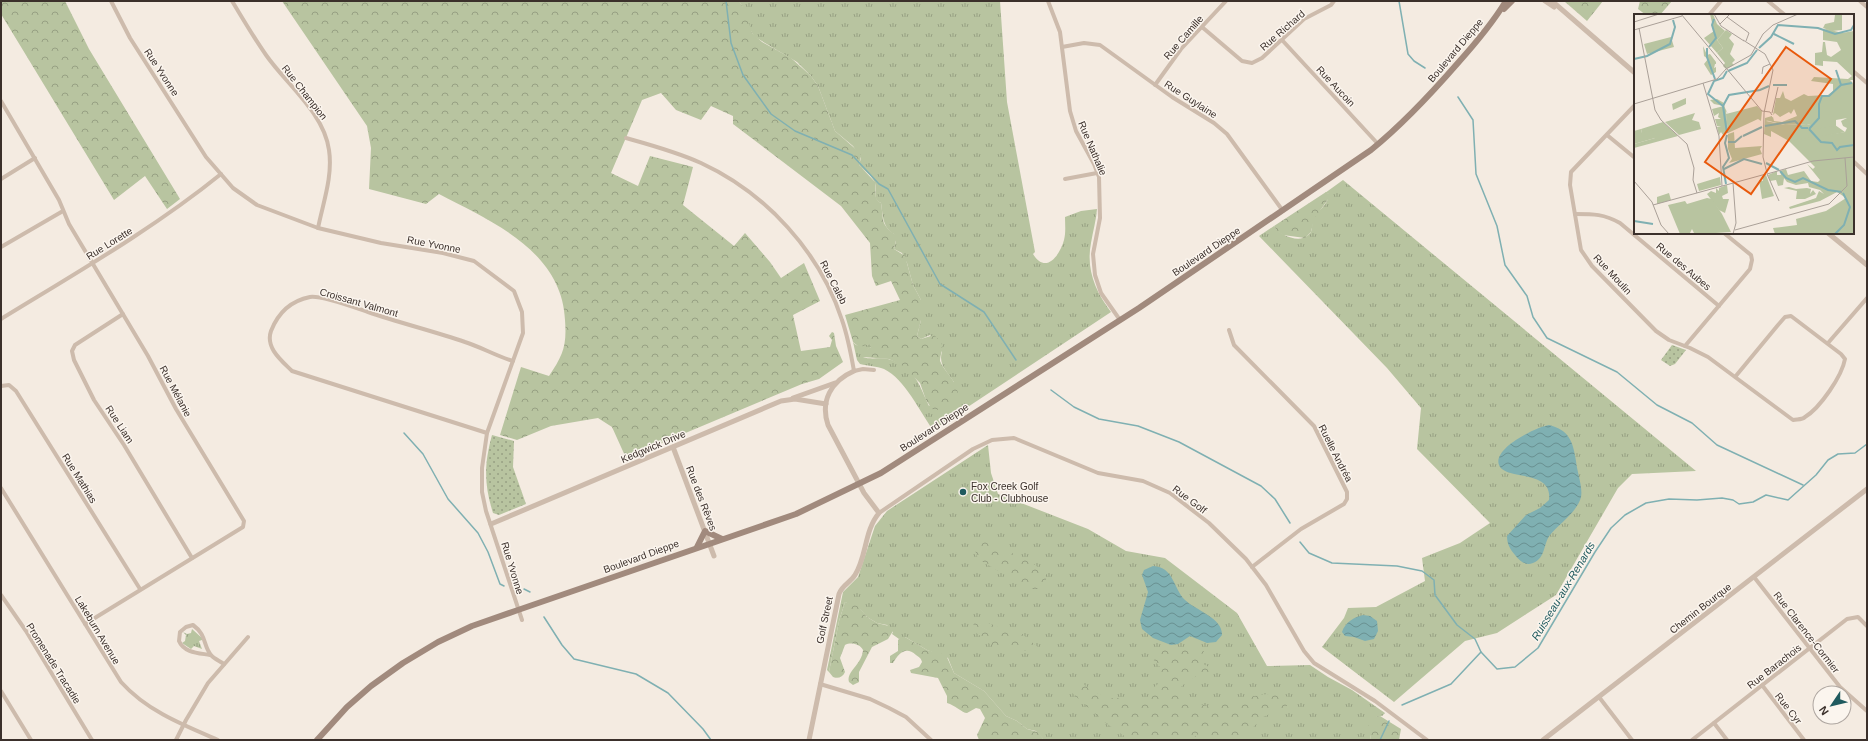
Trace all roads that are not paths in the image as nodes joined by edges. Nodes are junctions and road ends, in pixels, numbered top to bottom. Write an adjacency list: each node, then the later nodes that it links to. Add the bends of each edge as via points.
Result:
1 (111, 1): 34 (street, Rue Yvonne, via 130,38 188,130)
2 (232, 1): 41 (street, Rue Champion, via 266,56 322,127 329,150 330,172)
3 (1048, 1): 20 (street, Rue Nathalie, via 1059,28)
4 (1226, 1): 18 (street, Rue Camille)
5 (1334, 1): 19 (street, Rue Richard, via 1304,19)
6 (1506, 1): 16 (main road)
7 (1512, 1): 16 (main road)
8 (1545, 1): 17 (street)
9 (1552, 1): 17 (street)
10 (1721, 1): 14 (street)
11 (1768, 1): 15 (street)
12 (1860, 1): 13 (street)
13 (1867, 7)
14 (1711, 14)
15 (1783, 14)
16 (1497, 16): 29 (main road, Boulevard Dieppe, via 1430,95)
17 (1567, 16): 21 (street)
18 (1202, 27): 19 (street, Rue Richard, via 1242,61 1248,63 1257,62); 24 (street, Rue Camille)
19 (1282, 40): 29 (street, Rue Aucoin)
20 (1062, 47): 24 (street, Rue Guylaine, via 1084,43 1100,45); 33 (street, Rue Nathalie, via 1070,111 1076,131)
21 (1634, 72)
22 (1854, 72): 23 (street)
23 (1867, 83)
24 (1155, 85): 39 (street, Rue Guylaine, via 1227,134)
25 (1, 101): 31 (street, Rue Mélanie)
26 (1634, 106): 27 (street, Rue Moulin)
27 (1607, 135): 30 (street); 40 (street, Rue Moulin, via 1571,172 1570,184)
28 (626, 138): 57 (street, Rue Caleb, via 711,168 743,188 779,219 806,250 833,298 845,328)
29 (1378, 144): 39 (main road, Boulevard Dieppe)
30 (1634, 157)
31 (35, 158): 36 (street); 38 (street, Rue Mélanie)
32 (1854, 162): 35 (street)
33 (1097, 173): 37 (street); 51 (street, Rue Nathalie, via 1100,218 1093,254 1095,275 1101,293)
34 (221, 174): 41 (street, Rue Yvonne, via 233,188 257,205); 45 (street, Rue Lorette, via 192,197)
35 (1867, 174)
36 (1, 179)
37 (1065, 179)
38 (63, 211): 44 (street); 45 (street, Rue Mélanie)
39 (1283, 211): 51 (main road, Boulevard Dieppe)
40 (1575, 214): 48 (street, Rue des Aubes, via 1600,214 1620,223); 54 (street, Rue Moulin, via 1581,250 1592,266 1656,331 1669,340)
41 (318, 228): 55 (street, Rue Yvonne, via 381,243 443,253 474,261 491,272 514,291 522,312 523,332)
42 (1725, 234): 48 (street, via 1751,255 1752,260 1750,269)
43 (1829, 234): 46 (street)
44 (1, 247)
45 (92, 263): 49 (street, Rue Mélanie); 50 (street, Rue Lorette)
46 (1867, 265)
47 (1867, 298): 53 (street)
48 (1719, 306): 54 (street)
49 (123, 314): 75 (street, Rue Liam, via 75,345 72,351 74,360 94,400); 75 (street, Rue Mélanie, via 176,409 244,521 243,527)
50 (1, 319)
51 (1120, 320): 65 (main road, Boulevard Dieppe)
52 (1229, 330): 76 (street, Ruelle Andréa, via 1234,345 1314,426 1347,492 1344,504 1301,529)
53 (1828, 343): 58 (street, Rue Moulin, via 1791,316 1785,317); 58 (street, Rue Moulin, via 1845,359 1843,370 1816,408 1804,419 1793,420)
54 (1685, 346): 58 (street, Rue Moulin, via 1708,357)
55 (513, 361): 63 (street, Rue Yvonne); 63 (street, Croissant Valmont, via 432,330 311,296 290,304 276,318 269,336 274,355 292,371)
56 (874, 370): 57 (street)
57 (854, 371): 59 (street)
58 (1735, 377)
59 (836, 382): 61 (street, Kedgwick Drive); 62 (street)
60 (1, 386): 78 (street, Rue Mathias, via 9,385 16,391)
61 (790, 399): 62 (street); 64 (street, Kedgwick Drive)
62 (826, 404): 65 (street, via 828,425)
63 (487, 433): 69 (street, Rue Yvonne, via 482,468 482,492)
64 (673, 447): 69 (street, Kedgwick Drive); 70 (street, Rue des Rêves)
65 (860, 485): 68 (street); 71 (main road, Boulevard Dieppe, via 796,514)
66 (1, 488): 82 (street, Lakeburn Avenue)
67 (1867, 489): 77 (street, Chemin Bourque)
68 (879, 513): 76 (street, Rue Golf, via 978,446 996,439 1014,438 1098,473 1144,481 1166,490 1218,531); 88 (street, Golf Street, via 870,529 855,575 839,594)
69 (491, 524): 80 (street, Rue Yvonne)
70 (705, 531): 71 (main road); 72 (street, Rue des Rêves); 73 (main road)
71 (722, 539): 72 (main road, Boulevard Dieppe)
72 (709, 543): 73 (main road, Boulevard Dieppe); 74 (street, Rue des Rêves)
73 (697, 547): 80 (main road, Boulevard Dieppe)
74 (714, 556)
75 (192, 558): 78 (street, Rue Mélanie)
76 (1252, 567): 102 (street, Rue Golf, via 1314,663 1375,701)
77 (1754, 577): 85 (street, Rue Clarence-Cormier); 91 (street, Chemin Bourque)
78 (140, 589): 82 (street, Rue Mélanie)
79 (1, 595): 96 (street, Promenade Tracadie, via 26,631)
80 (518, 610): 81 (street, Rue Yvonne); 99 (main road, Boulevard Dieppe, via 472,626 403,663 370,686)
81 (522, 620)
82 (85, 624): 94 (street, Lakeburn Avenue, via 114,672 130,692 157,712)
83 (1867, 626): 85 (street, Rue Barachois, via 1860,618 1849,618)
84 (248, 637): 87 (street)
85 (1810, 648): 89 (street, Rue Barachois); 92 (street, Rue Clarence-Cormier, via 1844,692)
86 (210, 655): 86 (street, via 197,628 193,625 180,632 179,642 184,648); 87 (street)
87 (224, 664): 94 (street, via 208,683)
88 (820, 684): 100 (street, Golf Street); 101 (street, via 870,699 906,717)
89 (1762, 685): 93 (street, Rue Barachois); 107 (street, Rue Cyr)
90 (1, 691): 95 (street)
91 (1599, 697): 103 (street, Chemin Bourque); 104 (street)
92 (1867, 711)
93 (1714, 723): 105 (street, Rue Barachois); 106 (street)
94 (184, 725): 97 (street); 98 (street, Lakeburn Avenue)
95 (31, 740)
96 (92, 740)
97 (176, 740)
98 (218, 740)
99 (317, 740)
100 (809, 740)
101 (932, 740)
102 (1427, 740)
103 (1543, 740)
104 (1632, 740)
105 (1692, 740)
106 (1727, 740)
107 (1804, 740)

